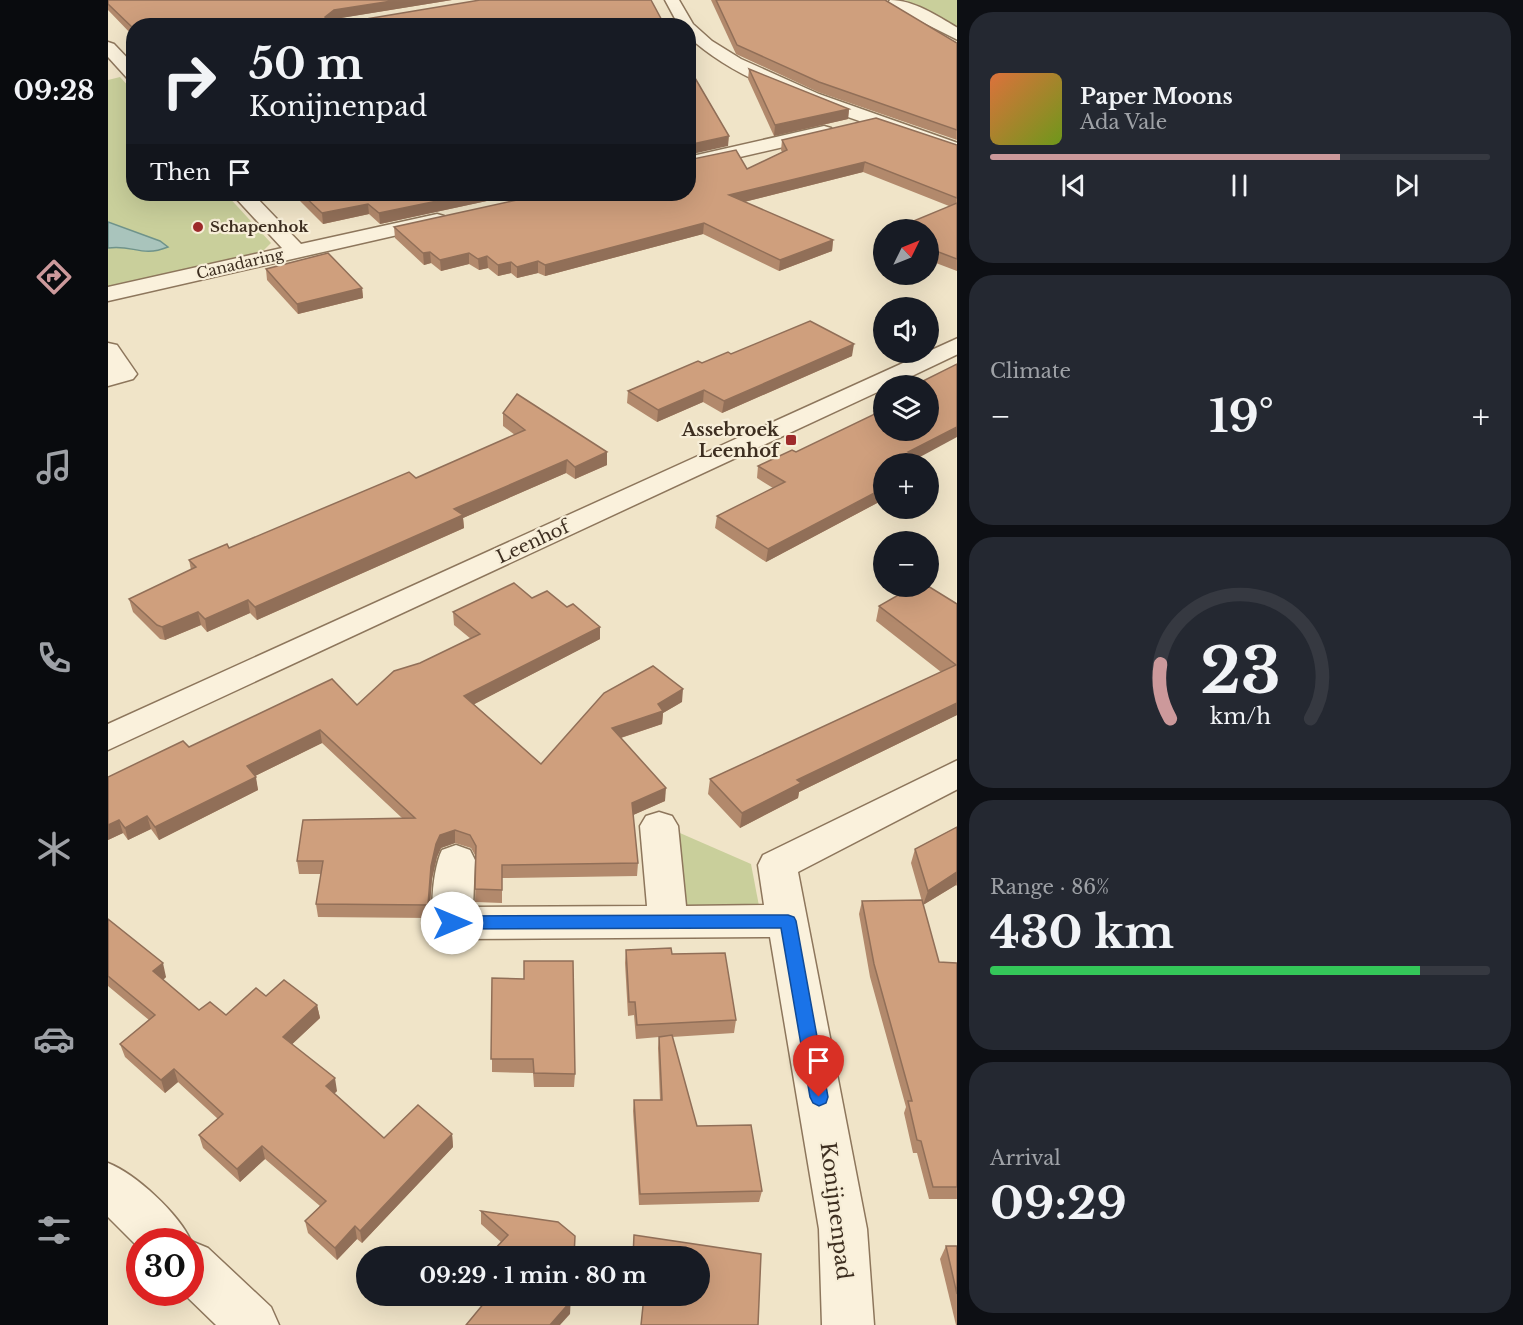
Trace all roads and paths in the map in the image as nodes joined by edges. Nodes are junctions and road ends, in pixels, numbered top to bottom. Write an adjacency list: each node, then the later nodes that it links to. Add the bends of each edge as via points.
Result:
1 (672, 0): 3 (street)
2 (895, 3): 5 (street)
3 (683, 18)
4 (696, 33): 7 (street)
5 (957, 35)
6 (108, 47): 9 (street)
7 (716, 51): 8 (street); 10 (street, via 769,79)
8 (698, 55)
9 (126, 58)
10 (878, 120): 11 (street); 12 (street)
11 (957, 150)
12 (696, 160)
13 (249, 201): 15 (street, Canadaring)
14 (459, 215): 15 (street)
15 (296, 251): 16 (street, Canadaring)
16 (108, 294)
17 (957, 345): 20 (street, Leenhof)
18 (108, 350): 19 (street, via 124,374)
19 (108, 378)
20 (108, 738)
21 (957, 773): 24 (street, Konijnenpad, via 777,865)
22 (658, 826): 25 (street)
23 (456, 860): 25 (street, via 452,923)
24 (788, 921): 25 (street); 30 (street, Konijnenpad, via 843,1229)
25 (668, 922)
26 (108, 1185): 27 (street)
27 (153, 1228)
28 (204, 1278): 29 (street)
29 (253, 1325)
30 (848, 1325)

